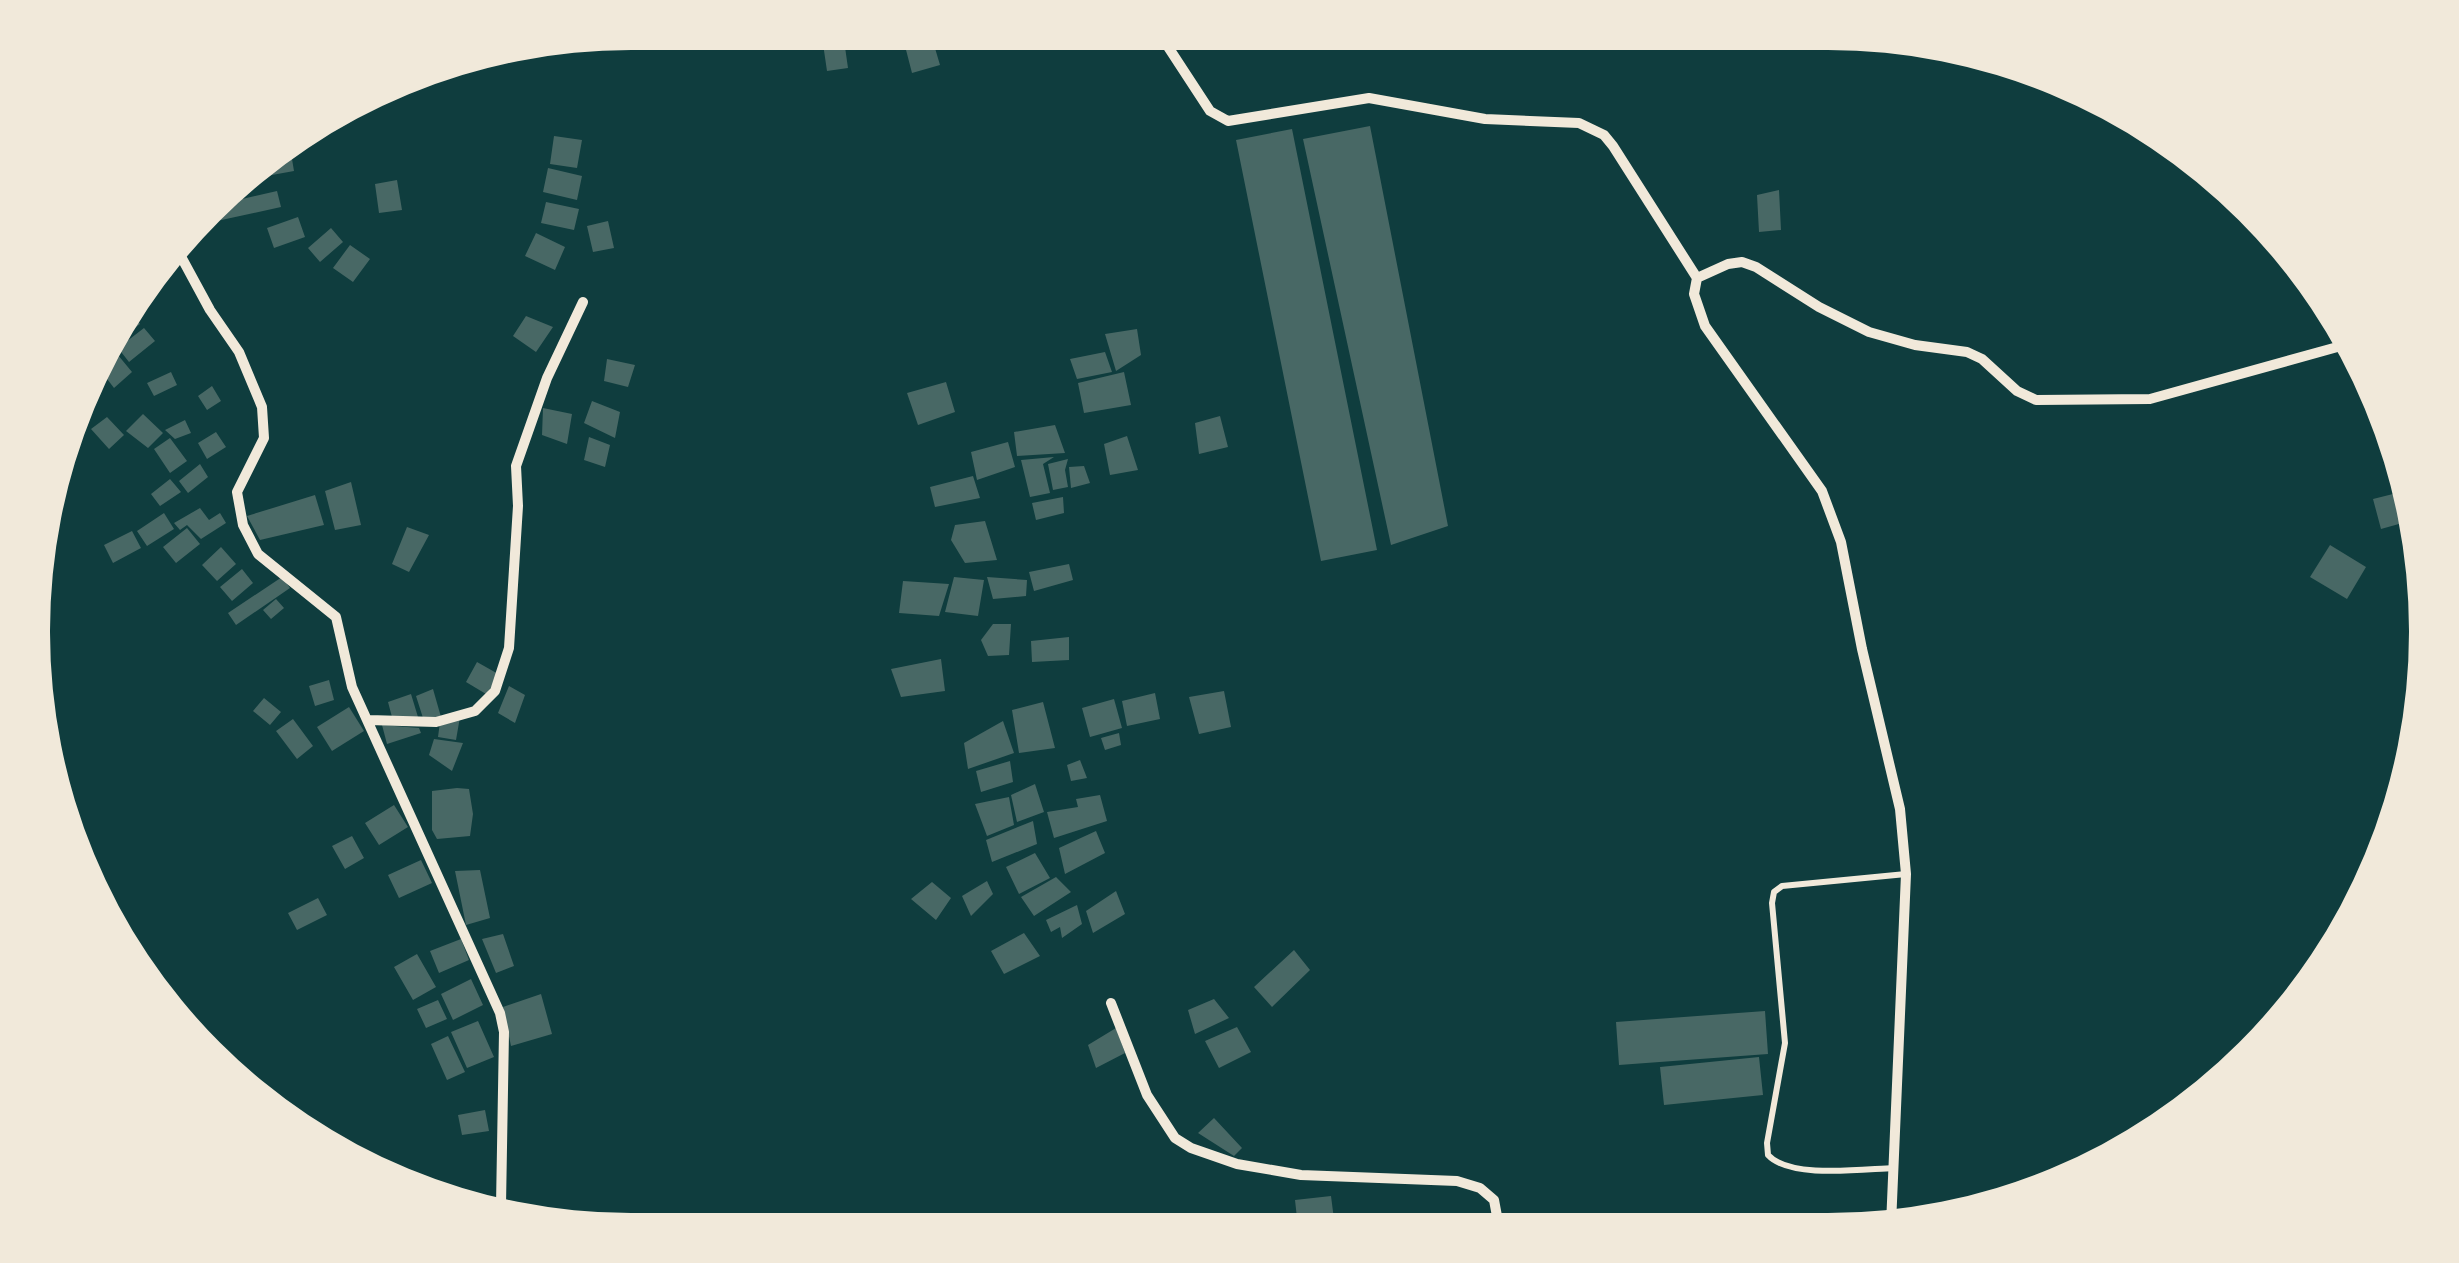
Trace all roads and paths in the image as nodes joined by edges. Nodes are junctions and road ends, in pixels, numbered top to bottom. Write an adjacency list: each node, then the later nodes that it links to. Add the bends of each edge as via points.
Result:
1 (1170, 50): 3 (street, via 1210,111 1228,121 1370,98 1470,117 1563,120 1592,128 1614,146)
2 (183, 261): 6 (street, via 239,352 262,406 264,438 236,492 243,524 258,554 336,617 352,687)
3 (1697, 278): 5 (street, via 1728,264 1756,267 1869,332 1982,359 2036,400 2150,399); 7 (street, via 1705,326 1822,492 1840,542 1900,809)
4 (583, 302): 6 (street, via 516,466 509,648 494,691 475,710 436,722)
5 (2335, 348)
6 (369, 720): 10 (street, via 500,1013)
7 (1906, 874): 9 (street); 9 (lane, via 1782,886 1772,903 1785,1044 1768,1155 1801,1168)
8 (1112, 1003): 12 (street, via 1147,1094 1175,1138 1190,1148 1300,1174 1469,1183 1494,1200)
9 (1895, 1168): 11 (street)
10 (501, 1198)
11 (1893, 1209)
12 (1496, 1213)

